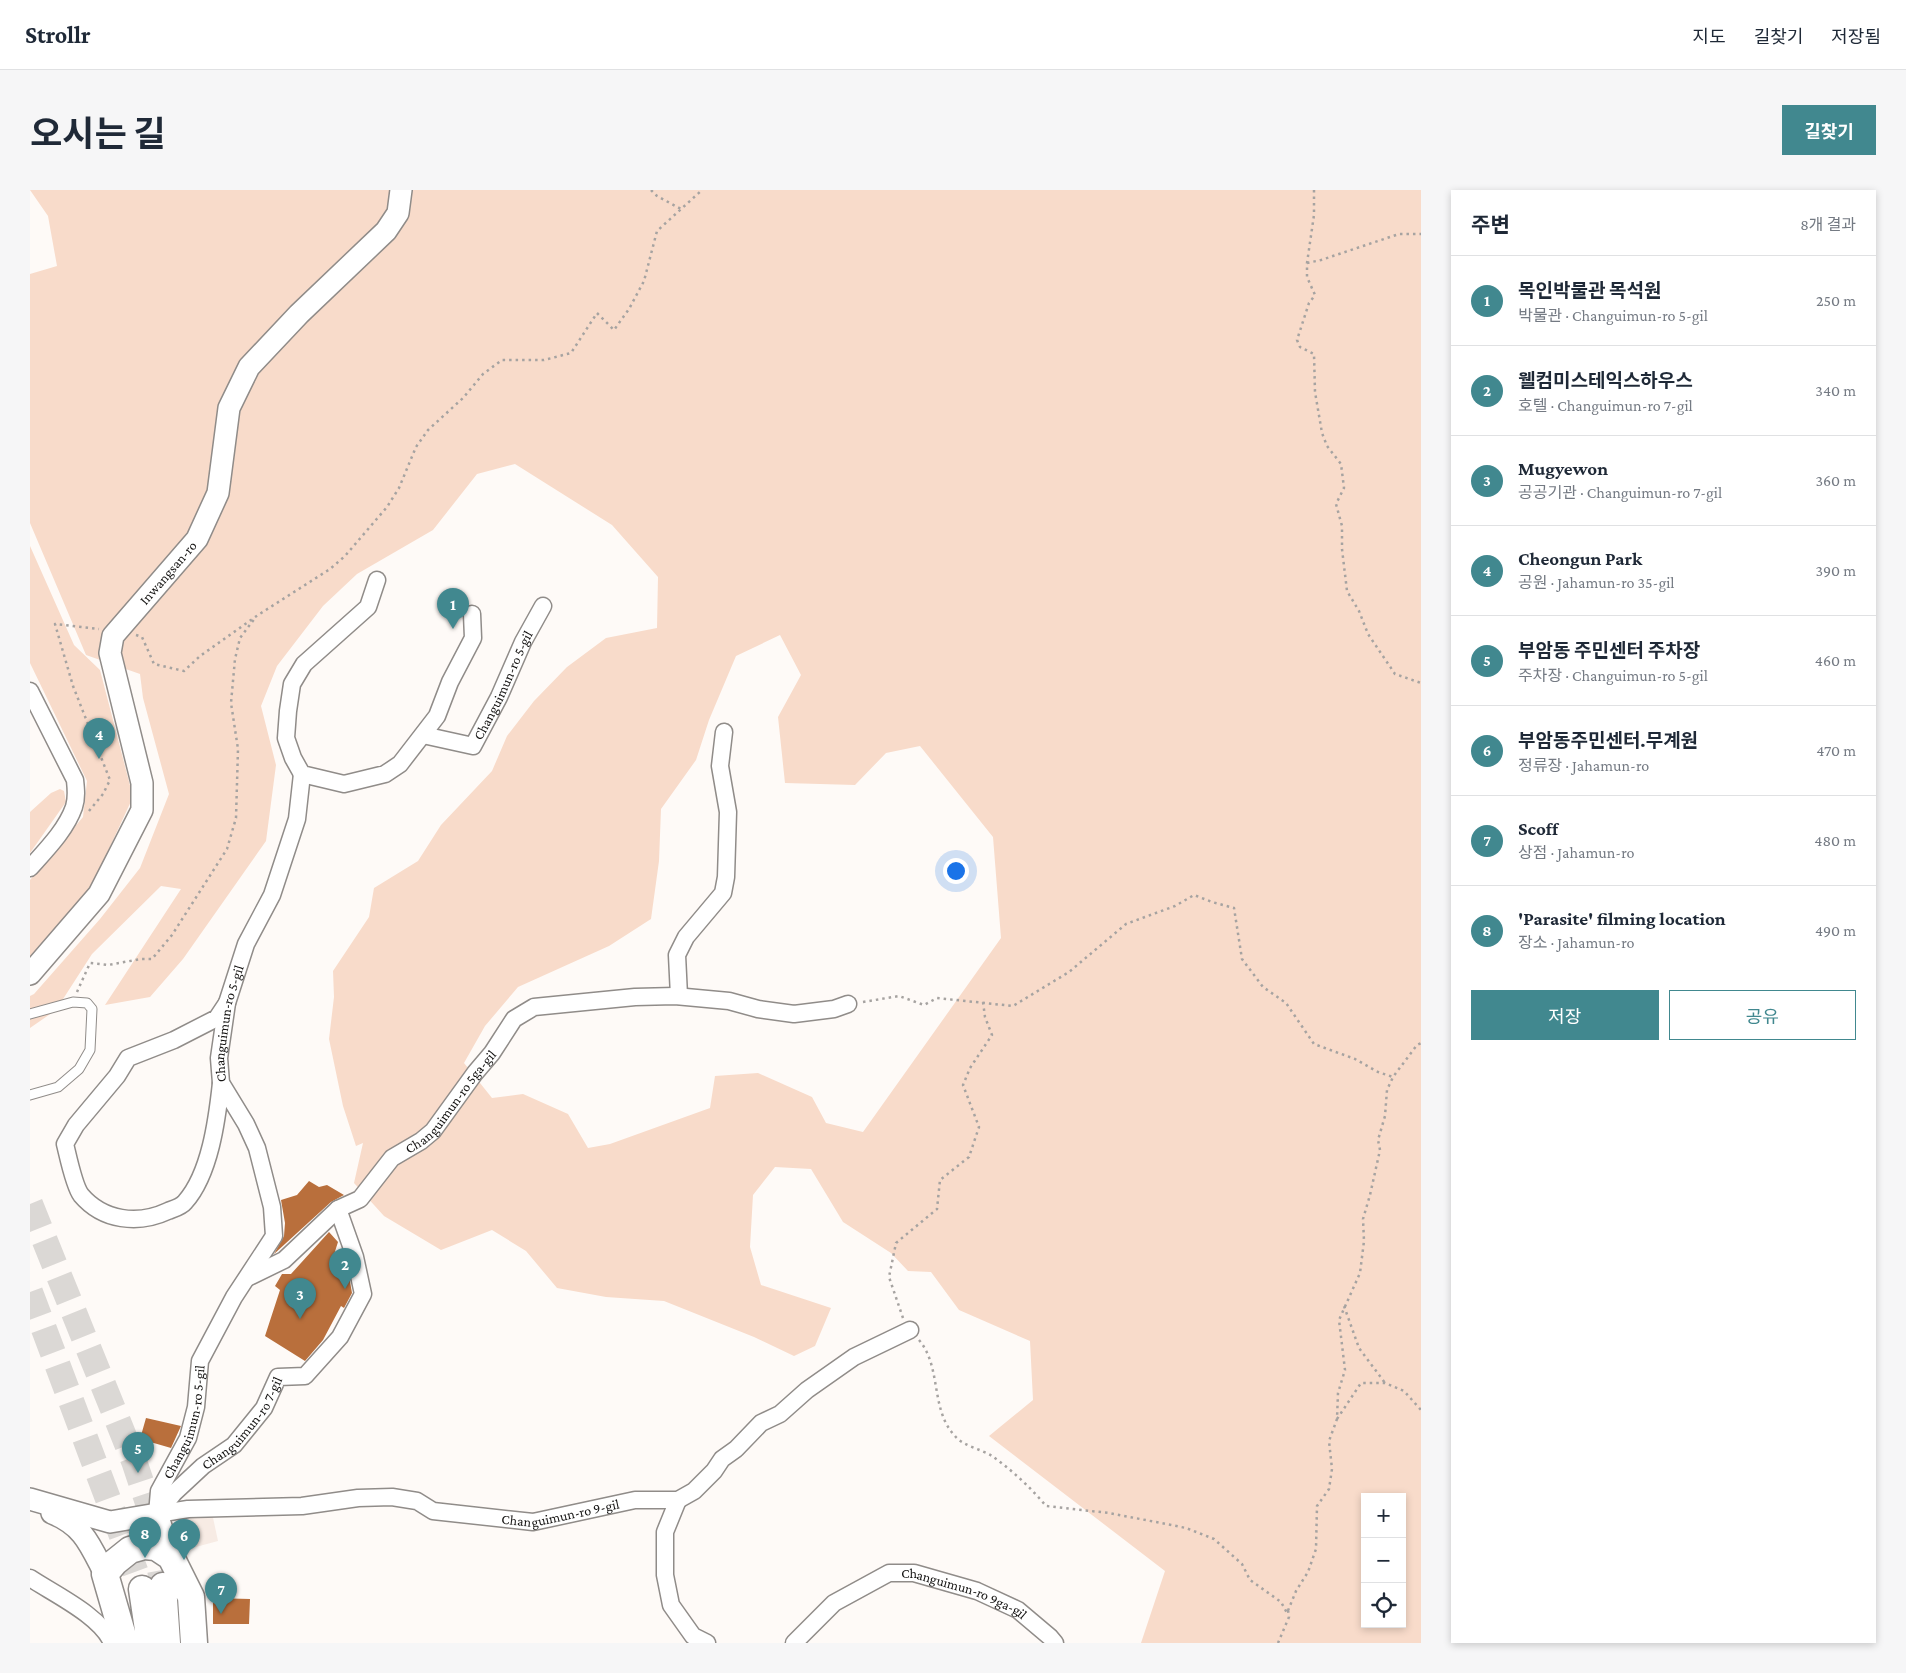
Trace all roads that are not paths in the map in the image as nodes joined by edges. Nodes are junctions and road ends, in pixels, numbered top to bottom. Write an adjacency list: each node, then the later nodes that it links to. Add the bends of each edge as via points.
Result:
1 (401, 190): 10 (street, Inwangsan-ro, via 398,213 386,231 249,367 229,408 218,493 197,539 113,636 110,653 142,783 142,810 99,894)
2 (377, 580): 8 (street, via 368,607 304,664 292,684 286,738)
3 (543, 606): 7 (street, Changuimun-ro 5-gil, via 472,746)
4 (472, 614): 7 (street, via 473,638 437,716)
5 (30, 691): 9 (street, via 75,780 76,793 75,806 65,824)
6 (724, 732): 11 (street, via 720,766 728,812 726,877 723,893 686,937 677,955)
7 (423, 735): 8 (street, via 400,764 385,774 344,784)
8 (302, 774): 12 (street, Changuimun-ro 5-gil, via 298,819 288,852 272,895 246,944)
9 (30, 868)
10 (30, 974)
11 (679, 996): 13 (street, Changuimun-ro 5ga-gil, via 729,1001 794,1014); 17 (street, Changuimun-ro 5ga-gil, via 635,997 534,1008 514,1018 492,1053 433,1131 392,1158 360,1199)
12 (226, 1003): 15 (street, Changuimun-ro 5-gil, via 219,1058); 15 (street, via 217,1018 128,1058 76,1125 65,1144 80,1193 96,1209 122,1219 152,1218 183,1204 198,1182 217,1124)
13 (848, 1004)
14 (30, 1014): 16 (lane, via 73,1002 88,1003 92,1009 90,1050 79,1069 58,1087)
15 (221, 1083): 18 (street, Changuimun-ro 5-gil, via 257,1148 272,1207 274,1236)
16 (30, 1095)
17 (338, 1209): 18 (street, Changuimun-ro 5ga-gil, via 284,1260); 22 (street, Changuimun-ro 7-gil, via 355,1257 363,1294 340,1338 305,1376 278,1376 264,1408 234,1445 203,1466)
18 (249, 1277): 22 (street, Changuimun-ro 5-gil, via 234,1297 200,1361 196,1407 188,1438 159,1491)
19 (909, 1331): 20 (street, via 854,1357 807,1390 780,1414 761,1423 722,1459 694,1491)
20 (678, 1500): 22 (street, Changuimun-ro 9-gil, via 635,1500 533,1522 433,1511 417,1501 392,1497 302,1506 188,1509); 31 (street, via 665,1532 665,1575 671,1605 693,1636)
21 (36, 1501): 22 (street, via 110,1522); 24 (street, via 66,1519 86,1537)
22 (157, 1514): 23 (street)
23 (171, 1557): 24 (main road, via 156,1547 144,1546 130,1550); 30 (main road, via 191,1597)
24 (105, 1574): 27 (main road)
25 (30, 1578): 26 (street, via 89,1616)
26 (112, 1643)
27 (125, 1643)
28 (150, 1643): 29 (main road, via 152,1588)
29 (167, 1643)
30 (194, 1643)
31 (707, 1643)
32 (794, 1643): 33 (street, Changuimun-ro 9ga-gil, via 834,1603 889,1573 914,1573 977,1590 1018,1610)
33 (1055, 1643)

